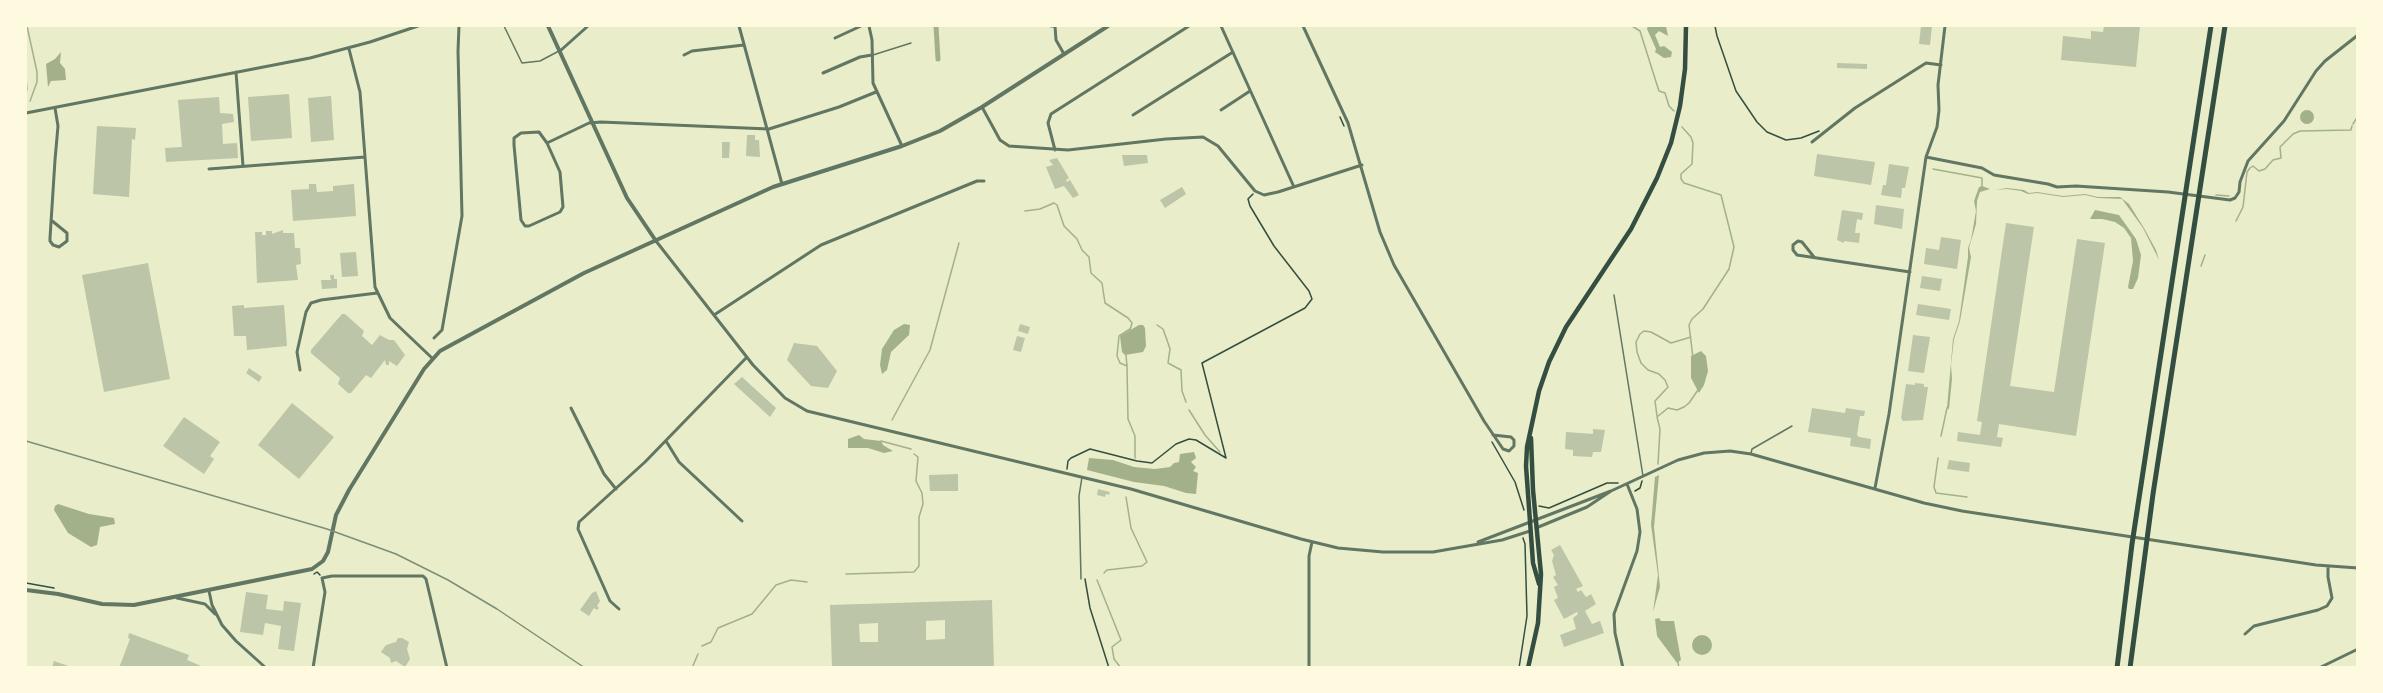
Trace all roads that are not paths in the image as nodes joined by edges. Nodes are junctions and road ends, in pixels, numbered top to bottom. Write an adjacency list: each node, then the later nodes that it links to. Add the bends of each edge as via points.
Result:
1 (418, 26): 23 (street)
2 (459, 26): 60 (street, via 462,216 442,330)
3 (504, 26): 24 (lane, via 522,63)
4 (548, 26): 24 (street)
5 (588, 26): 24 (street)
6 (739, 26): 22 (street)
7 (861, 26): 20 (street)
8 (869, 26): 28 (street)
9 (1047, 26): 10 (lane)
10 (1055, 26): 26 (street, via 1056,40)
11 (1108, 26): 26 (street)
12 (1189, 26): 44 (street, via 1051,114 1048,123)
13 (1221, 26): 25 (street)
14 (1303, 26): 47 (street, via 1348,123)
15 (1686, 26): 67 (main road, via 1683,88 1664,161 1641,212 1557,344 1539,391)
16 (1945, 26): 29 (street)
17 (2211, 26): 101 (highway)
18 (2225, 26): 102 (highway)
19 (2358, 35): 46 (street, via 2316,71 2284,121 2248,161 2239,192 2230,200 2168,192 2057,187)
20 (834, 38)
21 (911, 43): 28 (lane)
22 (744, 45): 27 (street); 40 (street)
23 (349, 49): 30 (street); 45 (street, via 360,92)
24 (560, 51): 39 (street)
25 (1233, 52): 32 (street); 38 (street)
26 (1064, 54): 34 (street)
27 (684, 55)
28 (872, 55): 31 (street); 33 (street)
29 (1941, 65): 41 (street, via 1926,63 1855,108); 46 (street, via 1937,127)
30 (236, 72): 35 (street); 48 (street)
31 (823, 73)
32 (1250, 90): 36 (street); 52 (street)
33 (876, 92): 40 (street); 43 (street)
34 (982, 107): 43 (street, via 940,131); 44 (street, via 1004,144)
35 (55, 108): 37 (street); 53 (street, via 58,126)
36 (1221, 110)
37 (26, 112)
38 (1133, 115)
39 (593, 123): 40 (street); 42 (street); 54 (street, via 630,204)
40 (766, 129): 51 (street)
41 (1812, 142)
42 (547, 143): 42 (street, via 537,132 521,133 514,138 520,220 525,226 560,212 563,207 560,172)
43 (902, 146): 51 (street)
44 (1054, 150): 52 (street, via 1200,137 1221,148 1256,191 1268,195)
45 (365, 157): 48 (street); 57 (street)
46 (1926, 157): 56 (street)
47 (1362, 165): 52 (street); 66 (street, via 1390,256)
48 (243, 166): 49 (street)
49 (209, 169)
50 (984, 181): 59 (street, via 821,245)
51 (782, 184): 54 (street)
52 (1294, 187)
53 (51, 220): 53 (street, via 50,241 59,247 67,241 67,233)
54 (656, 241): 59 (street); 62 (street, via 540,296)
55 (1814, 257): 55 (street, via 1797,255 1793,244 1802,242); 56 (street)
56 (1910, 272): 73 (street)
57 (377, 294): 62 (street, via 390,318); 63 (street, via 311,303 297,352)
58 (1614, 295): 70 (lane)
59 (714, 315): 61 (street)
60 (434, 338)
61 (747, 357): 68 (street); 71 (street, via 785,398 807,411)
62 (432, 358): 88 (street, via 339,508 322,561 302,573)
63 (300, 370)
64 (571, 408): 74 (street, via 604,474)
65 (1792, 426): 69 (lane, via 1752,449)
66 (1493, 435): 66 (street, via 1503,449 1512,449 1511,437)
67 (1531, 436): 76 (main road); 78 (main road, via 1526,466)
68 (666, 441): 74 (street); 77 (street, via 679,462)
69 (1750, 454): 70 (street, via 1704,453); 73 (street)
70 (1643, 476): 72 (street)
71 (1082, 477): 81 (street); 85 (lane)
72 (1627, 484): 75 (street); 100 (street, via 1639,514 1640,540 1614,615)
73 (1875, 488): 83 (street, via 1941,507)
74 (616, 489): 90 (street, via 578,526 610,600)
75 (1611, 491): 76 (street); 79 (street, via 1587,507)
76 (1536, 520): 78 (street); 79 (main road)
77 (742, 521)
78 (1530, 522): 80 (main road); 82 (street)
79 (1538, 528): 80 (street); 86 (main road)
80 (1531, 530): 82 (street); 86 (main road)
81 (1312, 542): 82 (street, via 1394,553); 98 (street)
82 (1474, 544)
83 (2328, 567): 84 (street); 92 (street, via 2332,598 2327,606 2254,626)
84 (2358, 568)
85 (1081, 579)
86 (1539, 584): 99 (main road, via 1538,623)
87 (26, 590): 89 (street, via 117,605)
88 (209, 591): 89 (street); 91 (street)
89 (177, 598): 91 (street, via 205,604)
90 (619, 609)
91 (218, 617): 95 (street, via 230,635)
92 (2245, 634)
93 (2358, 649): 94 (street)
94 (2322, 667)
95 (266, 668)
96 (313, 668): 97 (street, via 325,592 322,578 339,576 424,576)
97 (447, 668)
98 (1309, 668)
99 (1528, 668)
100 (1623, 668)
101 (2117, 668)
102 (2130, 668)

